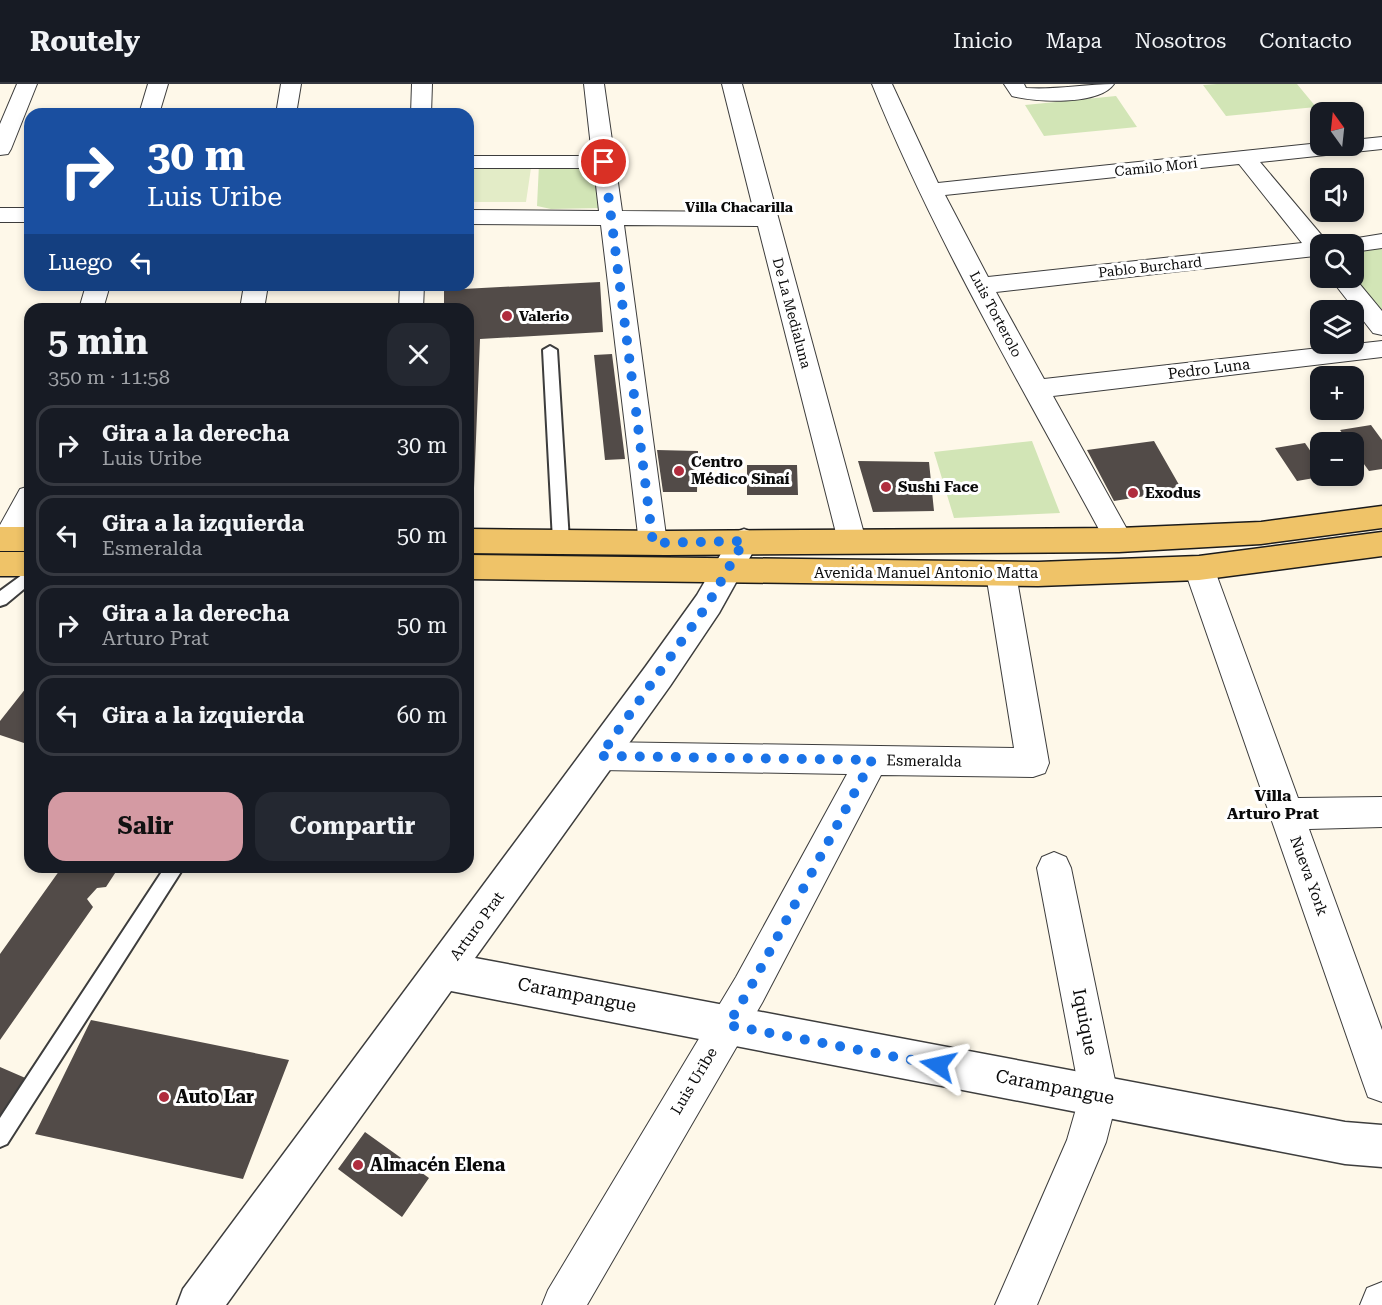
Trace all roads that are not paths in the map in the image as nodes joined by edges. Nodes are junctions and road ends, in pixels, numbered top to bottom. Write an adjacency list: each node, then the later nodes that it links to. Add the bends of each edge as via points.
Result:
1 (27, 84): 14 (street)
2 (158, 84): 10 (street)
3 (291, 84): 11 (street)
4 (422, 84): 12 (street)
5 (594, 84): 17 (street)
6 (732, 84): 23 (street, De La Medialuna)
7 (882, 84): 18 (street, Luis Torterolo)
8 (1014, 84): 9 (street, via 1019,92 1034,96 1095,90)
9 (1104, 84)
10 (151, 108)
11 (287, 108)
12 (421, 108)
13 (1382, 143): 15 (street, Camilo Mori)
14 (0, 149)
15 (1245, 158): 18 (street, Camilo Mori); 24 (street)
16 (474, 162): 17 (street)
17 (604, 162): 22 (street)
18 (931, 190): 28 (street, Luis Torterolo)
19 (0, 215): 20 (street)
20 (24, 215)
21 (474, 217): 22 (street)
22 (611, 218): 23 (street); 41 (street)
23 (767, 219): 39 (street, De La Medialuna)
24 (1310, 237)
25 (1382, 241): 26 (street)
26 (1364, 243)
27 (1310, 250): 28 (street, Pablo Burchard)
28 (981, 286): 33 (street, Luis Torterolo)
29 (1350, 288): 30 (street)
30 (1382, 327)
31 (1382, 349): 33 (street, Pedro Luna)
32 (550, 350): 40 (lane)
33 (1036, 389): 37 (street, Luis Torterolo)
34 (24, 510): 43 (street)
35 (1382, 517): 37 (main road, via 1261,533)
36 (474, 540): 40 (main road)
37 (1119, 540): 39 (main road)
38 (744, 541): 39 (main road); 41 (main road); 47 (street, Arturo Prat)
39 (852, 541)
40 (561, 542): 41 (main road)
41 (653, 543)
42 (1382, 544): 46 (main road, Avenida Manuel Antonio Matta)
43 (9, 545): 44 (main road)
44 (24, 559)
45 (474, 567): 47 (main road, Avenida Manuel Antonio Matta)
46 (1199, 568): 48 (main road, Avenida Manuel Antonio Matta); 54 (street, Nueva York)
47 (728, 571): 48 (main road, Avenida Manuel Antonio Matta); 51 (street, Arturo Prat)
48 (1001, 574): 52 (street, Esmeralda, via 1033,762)
49 (24, 580): 50 (lane)
50 (0, 600)
51 (600, 756): 52 (street, Esmeralda); 57 (street, Arturo Prat)
52 (872, 760): 58 (street, Luis Uribe)
53 (1382, 812): 54 (street)
54 (1286, 814): 59 (street, Nueva York)
55 (1054, 868): 60 (street, Iquique)
56 (171, 873): 61 (lane)
57 (445, 971): 58 (street, Carampangue); 64 (street, Arturo Prat)
58 (728, 1025): 60 (street, Carampangue); 63 (street, Luis Uribe)
59 (1382, 1083)
60 (1099, 1095): 62 (street, Carampangue, via 1345,1143); 65 (street, Iquique, via 1086,1142)
61 (0, 1137)
62 (1382, 1146)
63 (569, 1304)
64 (199, 1305)
65 (1016, 1305)

